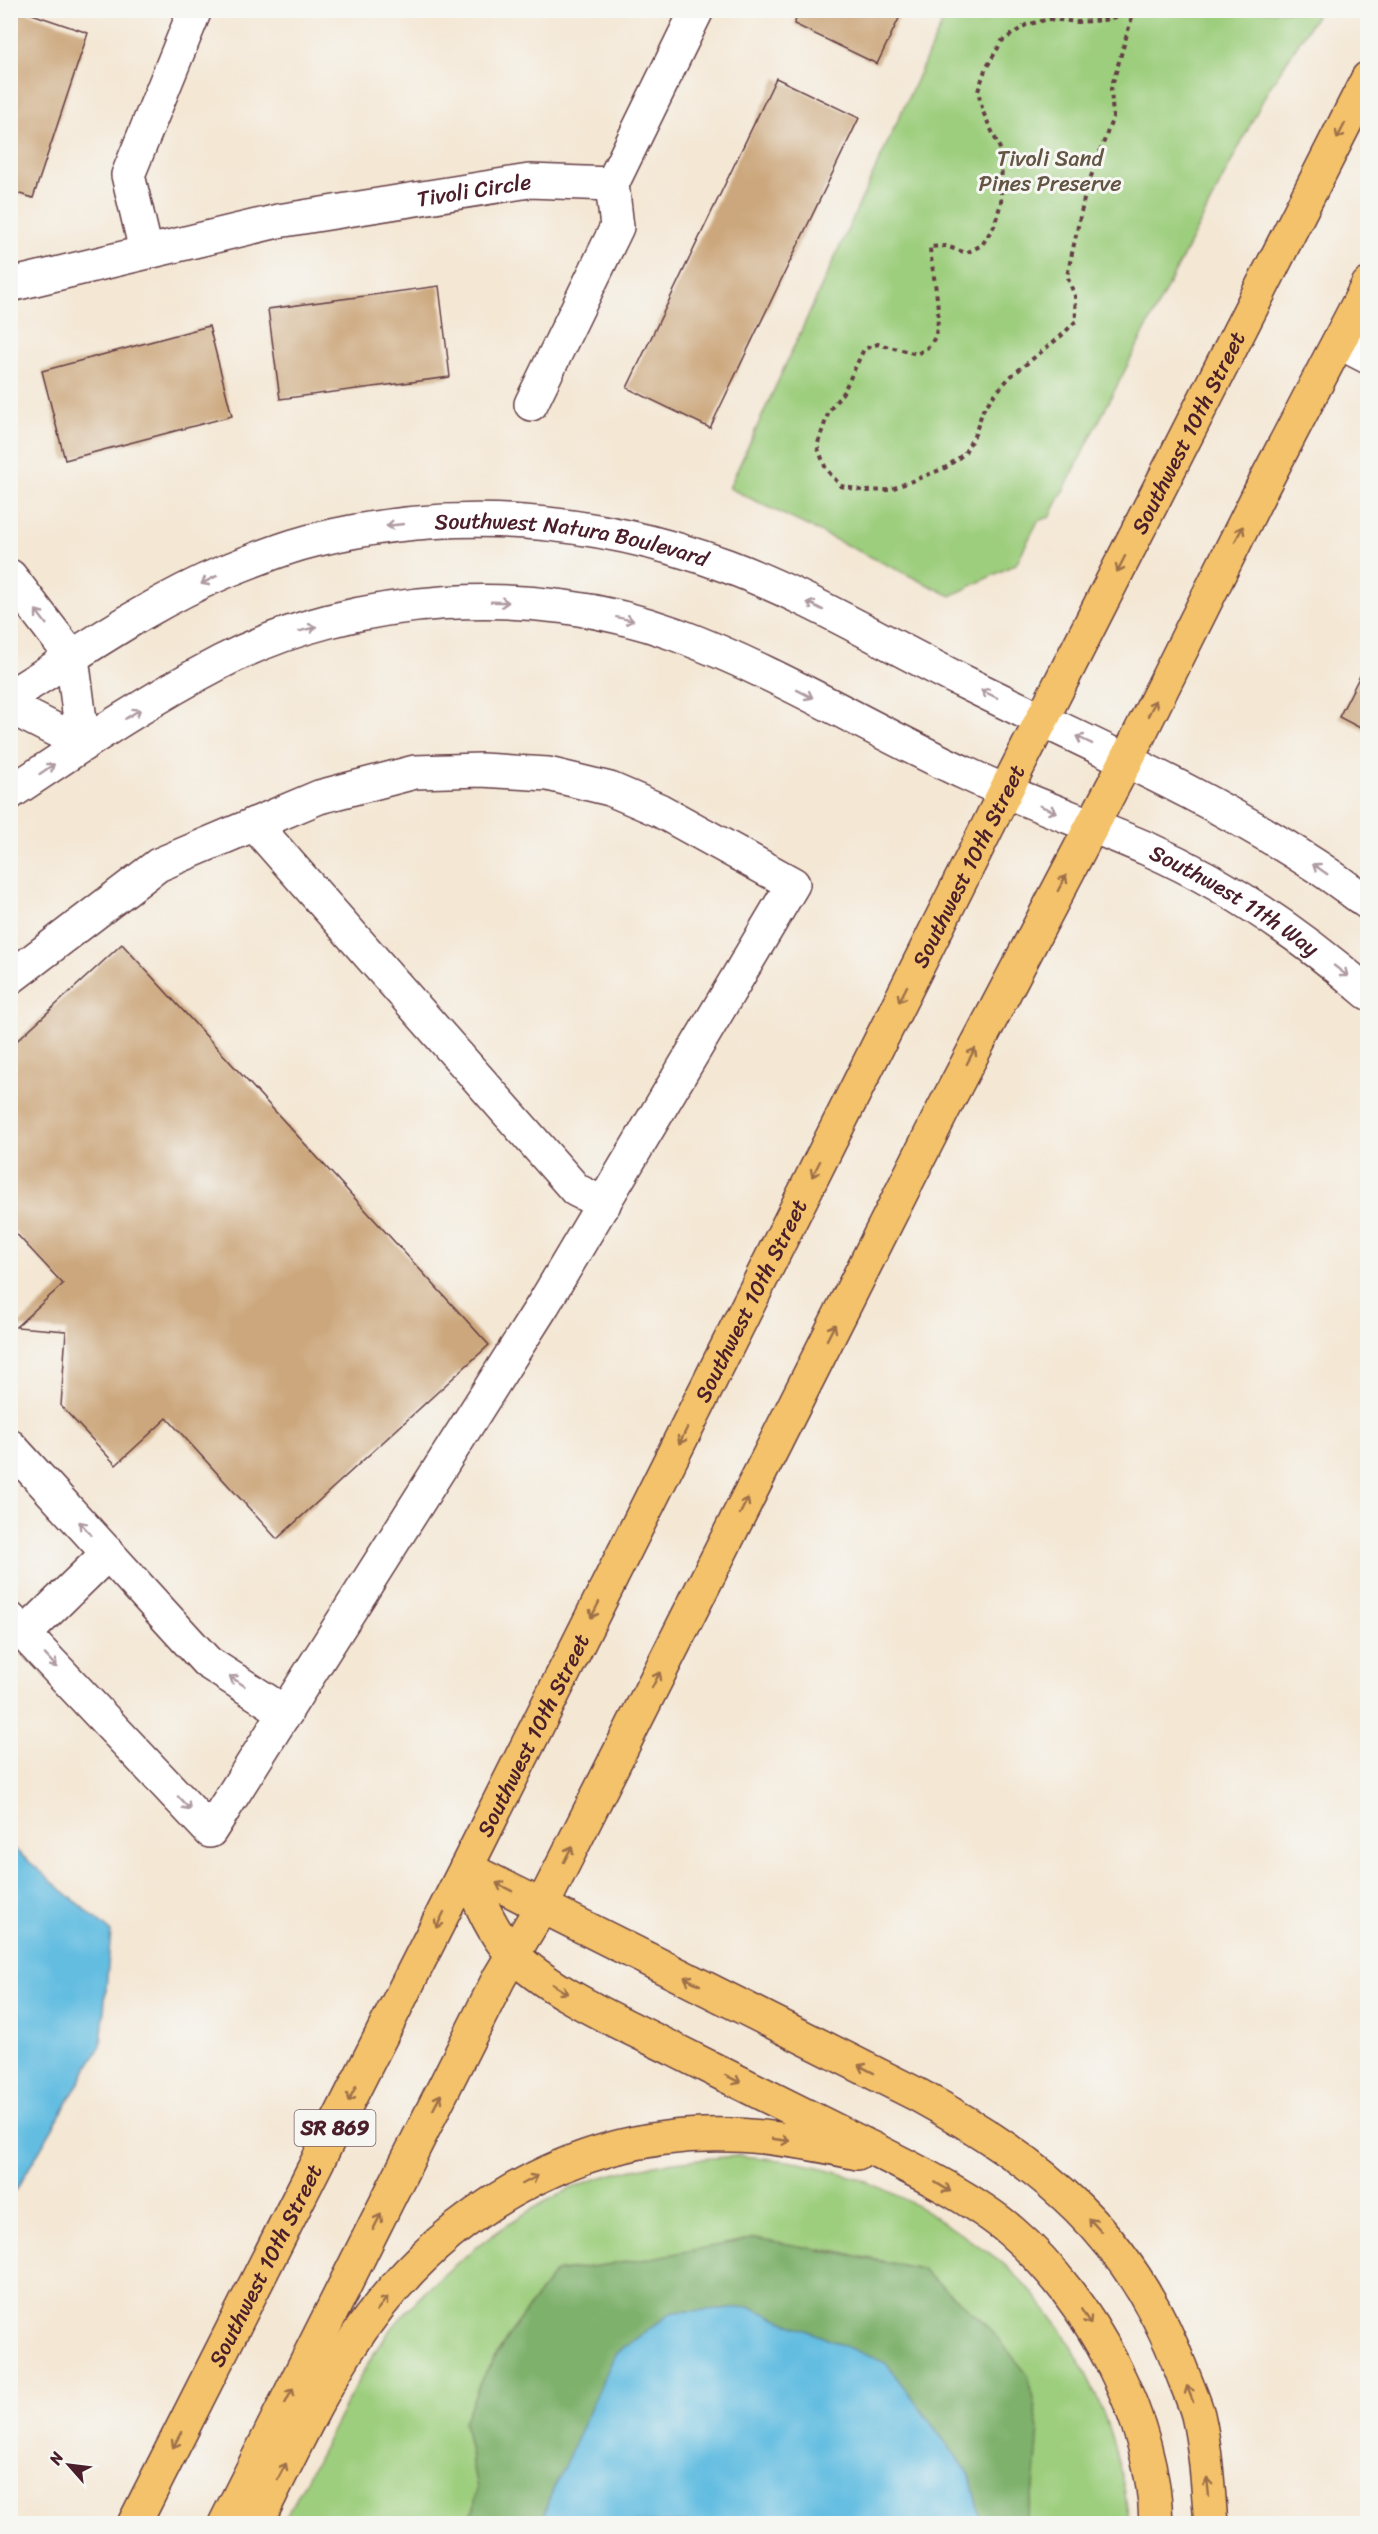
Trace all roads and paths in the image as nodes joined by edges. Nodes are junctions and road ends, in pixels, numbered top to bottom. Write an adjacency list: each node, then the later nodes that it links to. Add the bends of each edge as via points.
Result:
1 (195, 10): 6 (street, via 128,175)
2 (697, 10): 5 (street)
3 (1134, 11): 3 (path, via 1104,20 1049,19 1026,25 1002,41 978,91 1002,153 1001,203 994,226 982,246 966,253 946,246 930,247 937,310 936,334 930,346 917,354 878,344 864,349 844,392 829,411 817,446 826,469 841,486 889,490 945,468 964,454 983,410 1010,376 1076,321 1075,296 1067,276 1086,190 1113,117 1111,89)
4 (1368, 78): 16 (main road, Southwest 10th Street, one-way to 16)
5 (612, 184): 6 (street, Tivoli Circle, via 529,181 278,221); 11 (street, via 617,227)
6 (146, 251): 7 (street, Tivoli Circle)
7 (10, 285)
8 (1368, 285): 9 (main road)
9 (1339, 342): 10 (street); 18 (main road, one-way to 9)
10 (1368, 357)
11 (531, 404)
12 (10, 576): 13 (street, one-way to 12)
13 (72, 657): 14 (street, Southwest Natura Boulevard); 16 (street, Southwest Natura Boulevard, one-way to 13, via 794,595 730,567 664,544 593,528 495,520 383,526 312,540 222,573 134,618); 17 (street)
14 (10, 696)
15 (10, 707): 17 (street)
16 (1042, 720): 18 (street, Southwest Natura Boulevard, one-way to 16); 19 (main road, Southwest 10th Street)
17 (83, 744): 19 (street, one-way to 19, via 224,660 288,634 358,615 427,604 499,601 568,608 672,633 728,655); 20 (street, one-way to 17)
18 (1126, 761): 22 (main road); 23 (street, one-way to 18, via 1278,842)
19 (1005, 792): 22 (street, one-way to 22); 31 (main road, Southwest 10th Street, one-way to 31)
20 (10, 793)
21 (254, 824): 24 (street, via 158,865); 26 (street, via 576,1190); 26 (street, via 319,797 415,772 548,774 610,789 659,810 793,884)
22 (1091, 827): 25 (street, Southwest 11th Way, one-way to 25, via 1208,879 1278,923); 32 (main road, one-way to 22, via 944,1108)
23 (1368, 903)
24 (10, 978)
25 (1368, 993)
26 (604, 1204): 30 (street)
27 (10, 1446): 28 (street, one-way to 27)
28 (108, 1553): 29 (street); 30 (street, one-way to 28, via 207,1662)
29 (18, 1626): 30 (street, one-way to 30, via 210,1831)
30 (286, 1713)
31 (466, 1868): 32 (main road, one-way to 31); 33 (main road, via 480,1903); 35 (main road, Southwest 10th Street / SR 869, one-way to 35)
32 (542, 1906): 33 (main road); 39 (main road, one-way to 32, via 1197,2414 1170,2341 1151,2304 1105,2236 1054,2184 990,2137 918,2095)
33 (513, 1954): 34 (main road, one-way to 34, via 551,1983 607,2016); 36 (main road, one-way to 33)
34 (902, 2163): 37 (main road, one-way to 34, via 347,2351 376,2312 442,2239 495,2199 527,2181 563,2164 623,2145 694,2136 766,2138); 38 (main road, one-way to 38, via 1012,2232 1082,2311 1119,2376 1134,2412)
35 (134, 2523)
36 (225, 2523)
37 (256, 2523)
38 (1156, 2523)
39 (1211, 2523)

